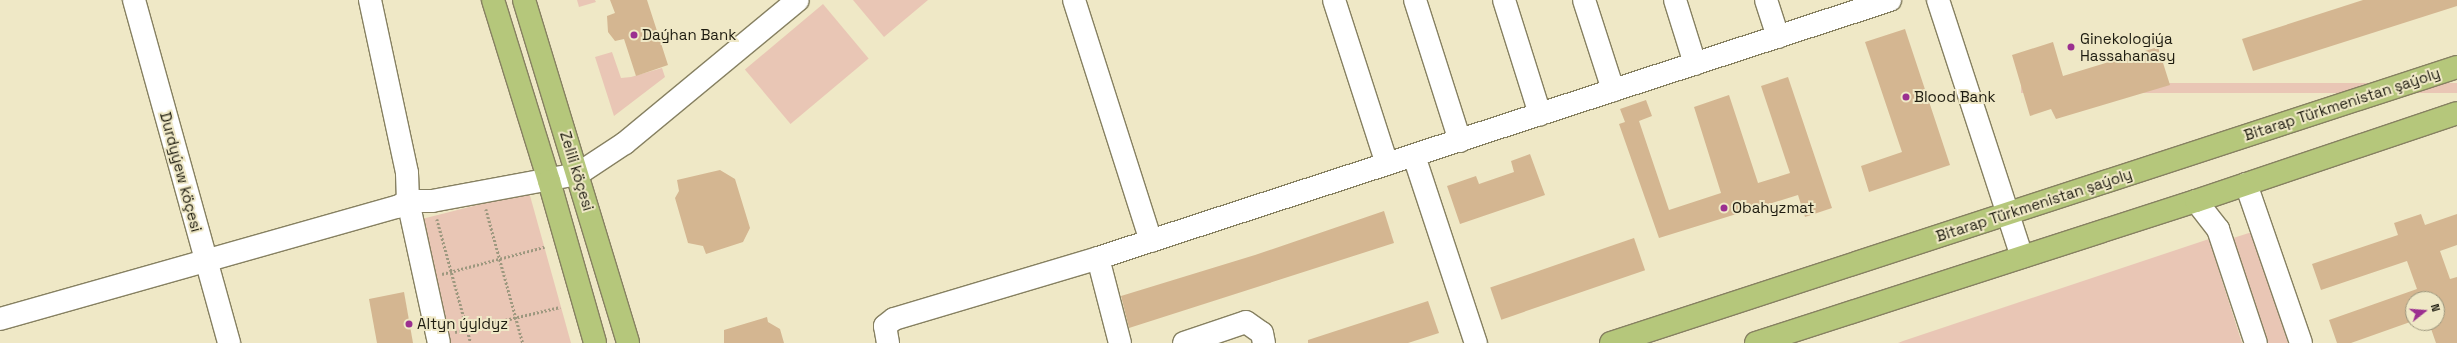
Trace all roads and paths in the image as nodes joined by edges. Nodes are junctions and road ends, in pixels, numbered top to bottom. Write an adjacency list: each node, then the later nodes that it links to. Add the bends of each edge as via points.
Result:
1 (134, 0): 37 (street, Durdyýew köçesi)
2 (370, 0): 28 (street, via 407,173)
3 (493, 0): 25 (main road, Zelili köçesi)
4 (524, 0): 24 (main road, Zelili köçesi)
5 (798, 0): 24 (street, via 625,143)
6 (1074, 0): 32 (street)
7 (1334, 0): 23 (street)
8 (1415, 0): 21 (street)
9 (1504, 0): 20 (street)
10 (1584, 0): 18 (street)
11 (1675, 0): 16 (street)
12 (1766, 0): 15 (street)
13 (1890, 0): 15 (street)
14 (1938, 0): 31 (street)
15 (1778, 36): 16 (street)
16 (1694, 64): 18 (street)
17 (2457, 67): 31 (main road, Bitarap Türkmenistan şaýoly)
18 (1613, 90): 20 (street)
19 (2457, 113): 26 (main road)
20 (1540, 114): 21 (street)
21 (1460, 141): 22 (street)
22 (1414, 156): 23 (street); 54 (street)
23 (1387, 164): 32 (street)
24 (578, 174): 25 (street); 49 (main road, Zelili köçesi)
25 (549, 181): 27 (street); 48 (main road, Zelili köçesi)
26 (2246, 184): 30 (main road); 58 (street)
27 (481, 191): 29 (street); 36 (path)
28 (408, 201): 29 (street); 37 (street, via 397,207); 39 (street)
29 (432, 201): 38 (path)
30 (2196, 201): 34 (main road); 57 (street, via 2218,229)
31 (2008, 214): 34 (street); 55 (main road, Bitarap Türkmenistan şaýoly)
32 (1151, 241): 35 (street)
33 (544, 246): 36 (path)
34 (2022, 257): 56 (main road)
35 (1098, 258): 50 (street, via 894,319 885,326); 51 (street)
36 (499, 259): 38 (path); 41 (path)
37 (206, 262): 42 (street); 45 (street, Durdyýew köçesi)
38 (452, 272): 39 (path); 43 (path)
39 (424, 278): 44 (street)
40 (560, 307): 41 (path)
41 (516, 318): 43 (path); 47 (path)
42 (0, 319)
43 (467, 329): 44 (path); 46 (path)
44 (438, 339)
45 (229, 343)
46 (471, 343)
47 (523, 343)
48 (595, 343)
49 (628, 343)
50 (888, 343)
51 (1120, 343)
52 (1184, 343): 53 (street, via 1246,322 1262,333)
53 (1264, 343)
54 (1476, 343)
55 (1611, 343)
56 (1756, 343)
57 (2256, 343)
58 (2302, 343)

